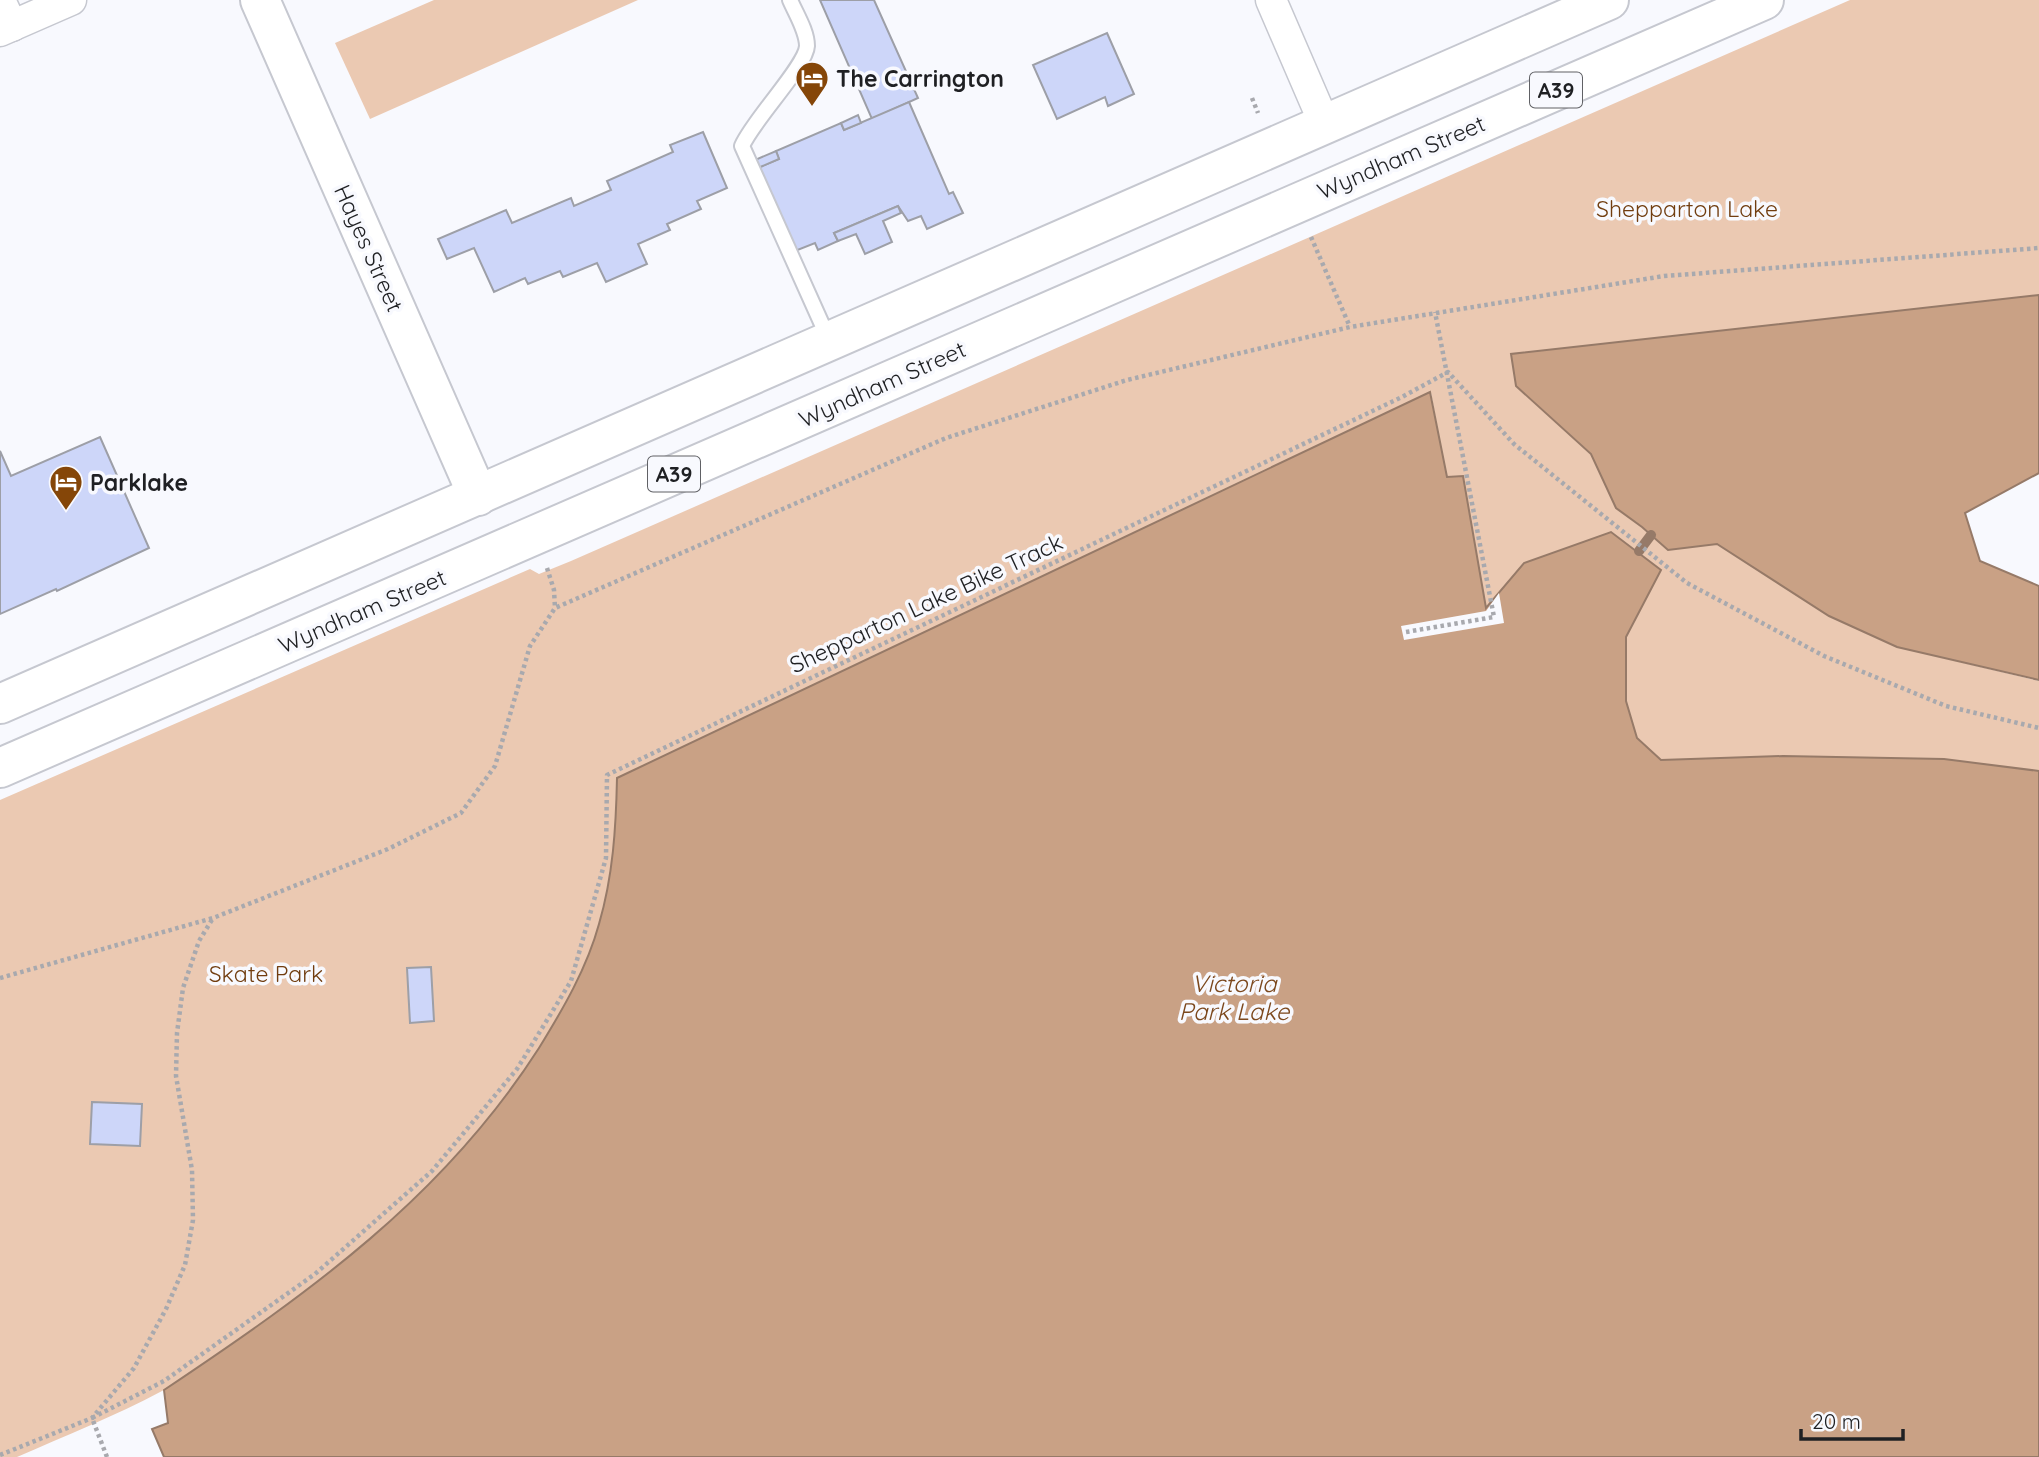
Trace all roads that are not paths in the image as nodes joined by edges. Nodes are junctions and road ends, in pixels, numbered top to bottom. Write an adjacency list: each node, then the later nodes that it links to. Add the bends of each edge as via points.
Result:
1 (71, 0): 7 (street)
2 (260, 0): 11 (main road, Hayes Street)
3 (790, 0): 10 (lane, via 805,36 805,56 742,146)
4 (1271, 0): 8 (street)
5 (1609, 0): 8 (main road, A39)
6 (1764, 0): 9 (main road, Wyndham Street / A39)
7 (4, 19)
8 (1325, 125): 9 (main road); 10 (main road, A39)
9 (1348, 180): 12 (main road, Wyndham Street / A39)
10 (830, 342): 11 (main road, A39)
11 (478, 496): 12 (main road, Hayes Street); 13 (main road, A39)
12 (501, 550): 14 (main road, Wyndham Street / A39)
13 (0, 704)
14 (0, 768)

